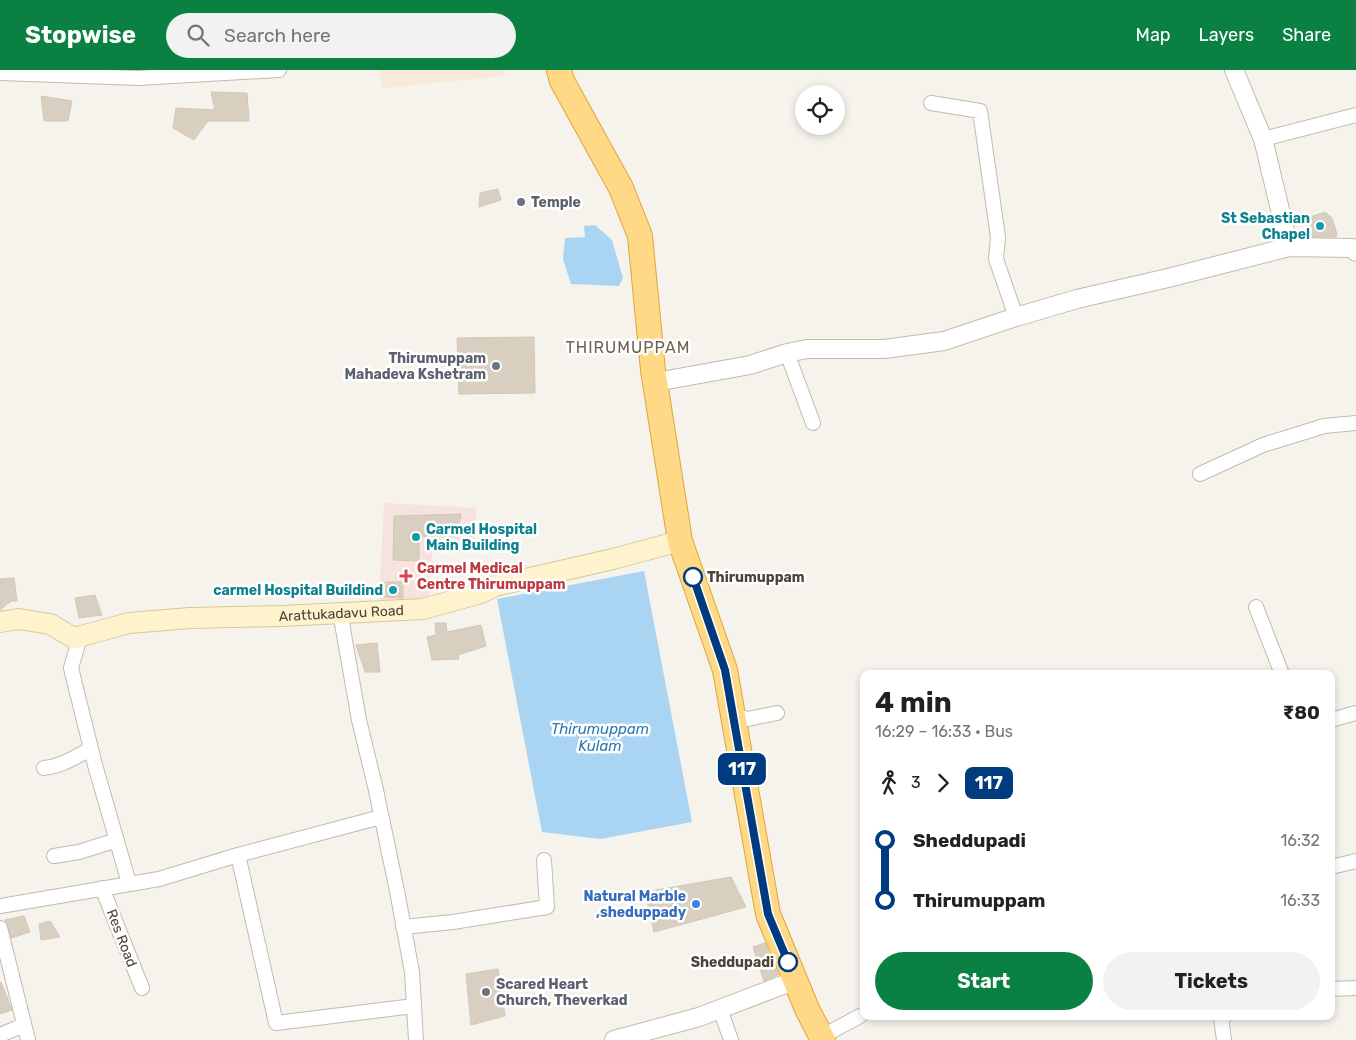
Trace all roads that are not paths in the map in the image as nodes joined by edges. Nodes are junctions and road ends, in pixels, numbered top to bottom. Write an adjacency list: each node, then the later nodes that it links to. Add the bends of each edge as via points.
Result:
1 (280, 70): 4 (street, via 138,78)
2 (559, 70): 12 (highway, via 621,188 640,236)
3 (1234, 70): 7 (street)
4 (0, 73)
5 (931, 103): 10 (street, via 980,111 998,237 996,259)
6 (1356, 115): 7 (street)
7 (1263, 138): 8 (street)
8 (1289, 247): 9 (street, via 1352,248); 10 (street)
9 (1356, 252)
10 (1016, 317): 11 (street, via 944,341 884,349 807,349)
11 (787, 353): 12 (street, via 750,365); 13 (street)
12 (656, 382): 16 (highway)
13 (813, 423)
14 (1356, 423): 15 (street, via 1324,426 1263,445)
15 (1200, 474)
16 (680, 541): 18 (main road, Arattukadavu Road, via 498,585 481,593 422,608); 24 (highway, via 725,670)
17 (1256, 607): 21 (street)
18 (340, 612): 20 (main road, Arattukadavu Road, via 129,623); 28 (street, via 359,720)
19 (0, 622): 20 (main road, via 19,619 50,624 74,638)
20 (80, 637): 26 (street, via 70,668)
21 (1280, 670)
22 (777, 713): 24 (street, via 748,719)
23 (1356, 713): 25 (street)
24 (733, 715): 40 (highway, via 768,914)
25 (1335, 719)
26 (91, 749): 27 (street, via 59,766); 29 (street)
27 (44, 768)
28 (381, 817): 30 (street); 38 (street)
29 (117, 840): 31 (street); 35 (street)
30 (238, 855): 35 (street); 44 (street, via 276,1023)
31 (54, 856)
32 (544, 860): 38 (street, via 547,908)
33 (1356, 861): 34 (street)
34 (1335, 866)
35 (129, 884): 36 (street)
36 (102, 888): 37 (street); 41 (street, Res Road)
37 (0, 906)
38 (403, 927): 44 (street, via 412,972)
39 (0, 928): 48 (street)
40 (796, 980): 45 (street); 50 (highway)
41 (142, 988)
42 (1356, 988): 43 (street)
43 (1335, 989)
44 (414, 1006): 52 (street)
45 (720, 1009): 53 (street); 54 (street)
46 (860, 1016): 50 (street)
47 (1221, 1020): 55 (street)
48 (24, 1025): 49 (street); 51 (street)
49 (0, 1035)
50 (822, 1039)
51 (28, 1040)
52 (416, 1040)
53 (614, 1040)
54 (731, 1040)
55 (1224, 1040)

